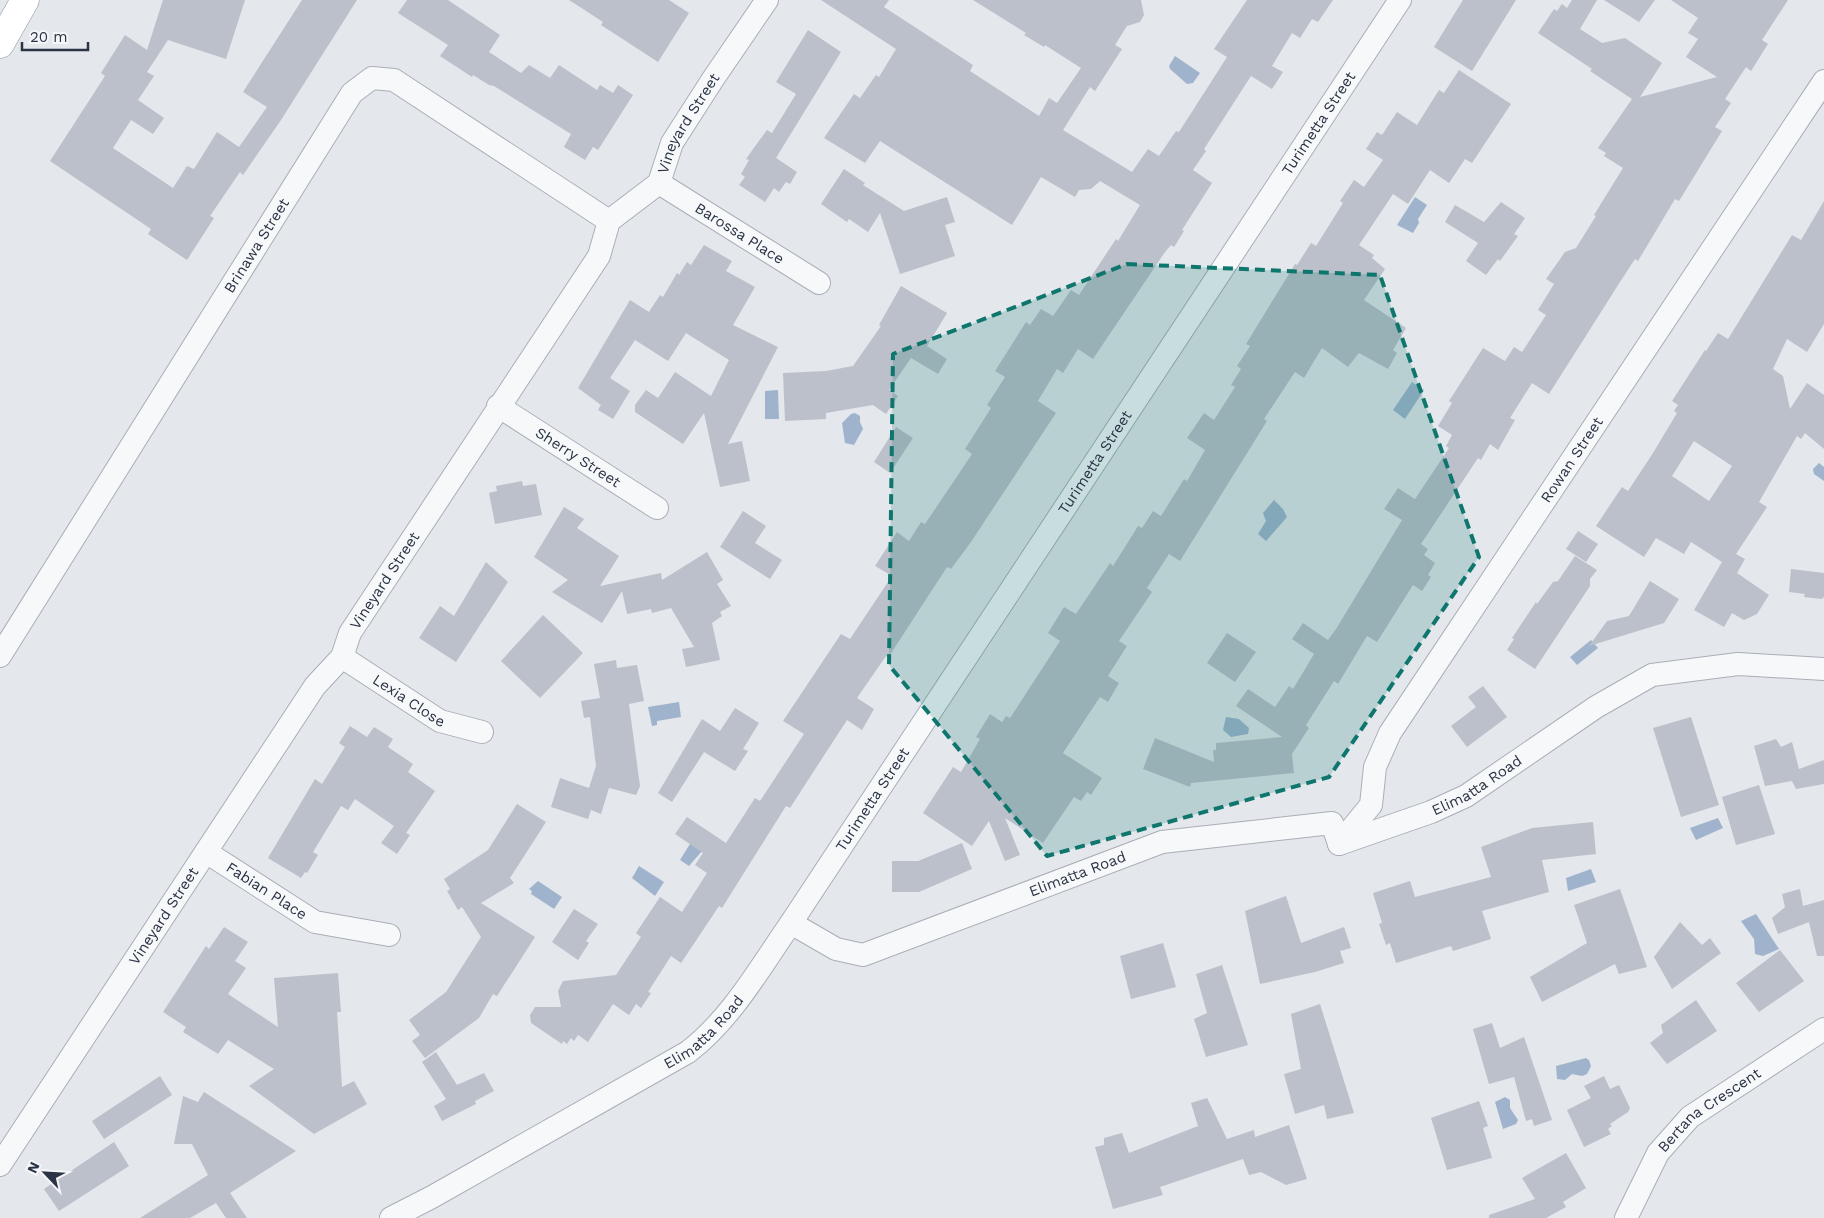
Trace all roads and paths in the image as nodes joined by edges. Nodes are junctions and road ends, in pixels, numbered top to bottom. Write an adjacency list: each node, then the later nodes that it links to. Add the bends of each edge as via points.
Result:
1 (25, 0): 4 (highway)
2 (767, 0): 6 (street, Vineyard Street, via 672,143)
3 (1400, 0): 17 (street, Turimetta Street)
4 (0, 44)
5 (1824, 81): 15 (street, Rowan Street, via 1390,733 1375,767 1371,805)
6 (659, 183): 7 (street, Vineyard Street); 8 (street, Barossa Place)
7 (609, 220): 9 (street, Vineyard Street, via 600,253); 11 (street, Brinawa Street, via 394,80 372,78 352,93)
8 (819, 283)
9 (498, 406): 10 (street, Sherry Street); 12 (street, Vineyard Street, via 350,633)
10 (657, 508)
11 (0, 656)
12 (342, 657): 14 (street, Lexia Close, via 440,721); 16 (street, Vineyard Street, via 315,686)
13 (1824, 669): 15 (street, Elimatta Road, via 1738,664 1652,675 1596,707 1473,792 1432,812)
14 (482, 732)
15 (1339, 844): 17 (street, Elimatta Road, via 1332,823 1162,842 863,955 836,950)
16 (206, 852): 18 (street, Fabian Place, via 315,922); 20 (street, Vineyard Street)
17 (791, 923): 21 (street, Elimatta Road, via 729,1014 708,1037 688,1052)
18 (389, 935)
19 (1824, 1029): 22 (street, Bertana Crescent, via 1690,1117 1658,1153)
20 (0, 1165)
21 (391, 1218)
22 (1626, 1218)

